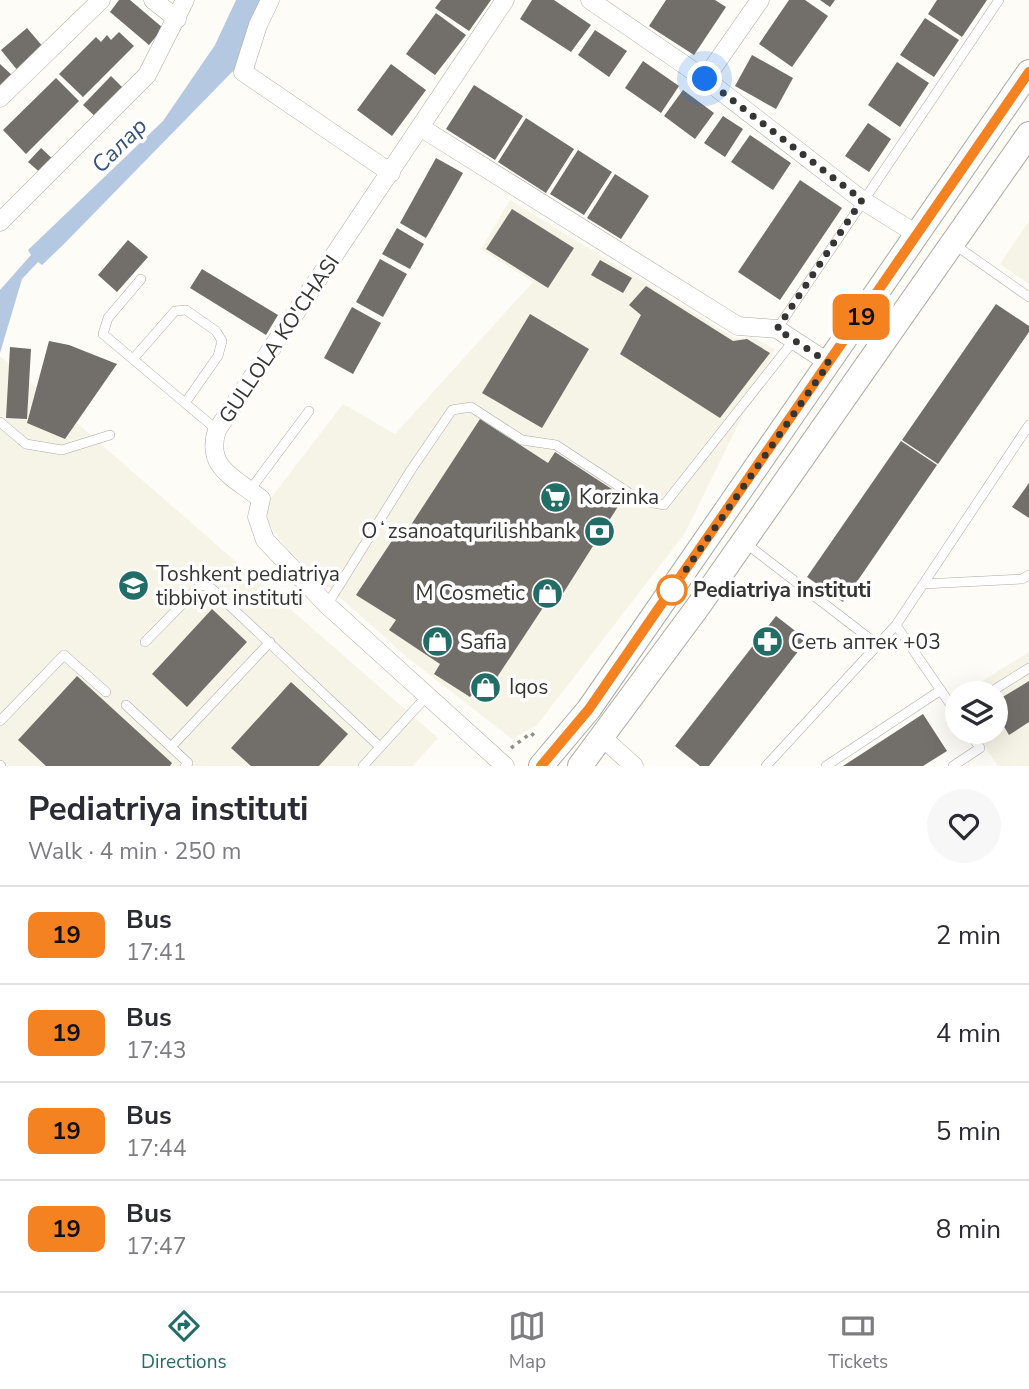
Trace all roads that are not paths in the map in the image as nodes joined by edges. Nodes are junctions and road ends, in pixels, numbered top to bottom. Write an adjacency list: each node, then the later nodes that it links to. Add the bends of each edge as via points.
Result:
1 (102, 0): 12 (street)
2 (153, 0): 9 (street)
3 (185, 0): 9 (street)
4 (270, 0): 15 (street, via 243,72)
5 (505, 0): 13 (street, GULLOLA KO'CHASI)
6 (590, 0): 11 (street)
7 (760, 0): 11 (street)
8 (999, 0): 16 (lane)
9 (177, 19): 17 (street, via 148,75)
10 (1029, 72): 18 (main road)
11 (705, 79): 16 (street)
12 (0, 99)
13 (420, 127): 15 (street, GULLOLA KO'CHASI); 22 (street, via 738,326)
14 (1029, 134): 19 (main road)
15 (391, 173): 30 (street, GULLOLA KO'CHASI)
16 (862, 200): 18 (street); 22 (lane)
17 (0, 222)
18 (922, 230): 19 (main road); 25 (main road)
19 (953, 244): 21 (lane); 33 (main road)
20 (141, 279): 24 (lane, via 103,328 103,334)
21 (1029, 297)
22 (777, 329): 23 (street)
23 (794, 340): 25 (street); 36 (lane, via 664,505 640,500 555,445 522,440 471,407 452,410)
24 (133, 359): 26 (lane); 26 (lane, via 176,312 186,310 216,331 222,341 218,356)
25 (829, 363): 57 (main road, via 589,709)
26 (185, 403): 30 (lane)
27 (309, 411): 32 (lane)
28 (0, 422): 31 (lane, via 26,444 62,450)
29 (1029, 425): 35 (lane)
30 (217, 430): 32 (street, GULLOLA KO'CHASI, via 212,447 215,462)
31 (110, 435)
32 (250, 490): 36 (street, via 261,499 257,517 265,540)
33 (743, 541): 40 (lane); 49 (main road)
34 (1029, 575): 35 (lane)
35 (923, 584): 37 (lane)
36 (327, 605): 45 (street)
37 (896, 625): 40 (lane); 43 (lane)
38 (145, 642): 39 (lane, via 201,585 211,588)
39 (270, 642): 51 (lane); 52 (lane)
40 (878, 645): 60 (lane)
41 (1029, 668): 42 (lane)
42 (1008, 681)
43 (941, 690): 46 (lane); 61 (lane)
44 (106, 692): 48 (lane, via 64,655)
45 (427, 696): 52 (lane); 56 (street)
46 (945, 696)
47 (126, 705): 51 (lane)
48 (0, 722)
49 (603, 738): 58 (main road); 59 (street)
50 (977, 744): 53 (lane, via 980,748)
51 (171, 747): 54 (lane)
52 (380, 747): 55 (lane)
53 (967, 762): 62 (lane)
54 (186, 766)
55 (363, 766)
56 (505, 766)
57 (541, 766)
58 (580, 766)
59 (634, 766)
60 (766, 766)
61 (826, 766)
62 (953, 766)

